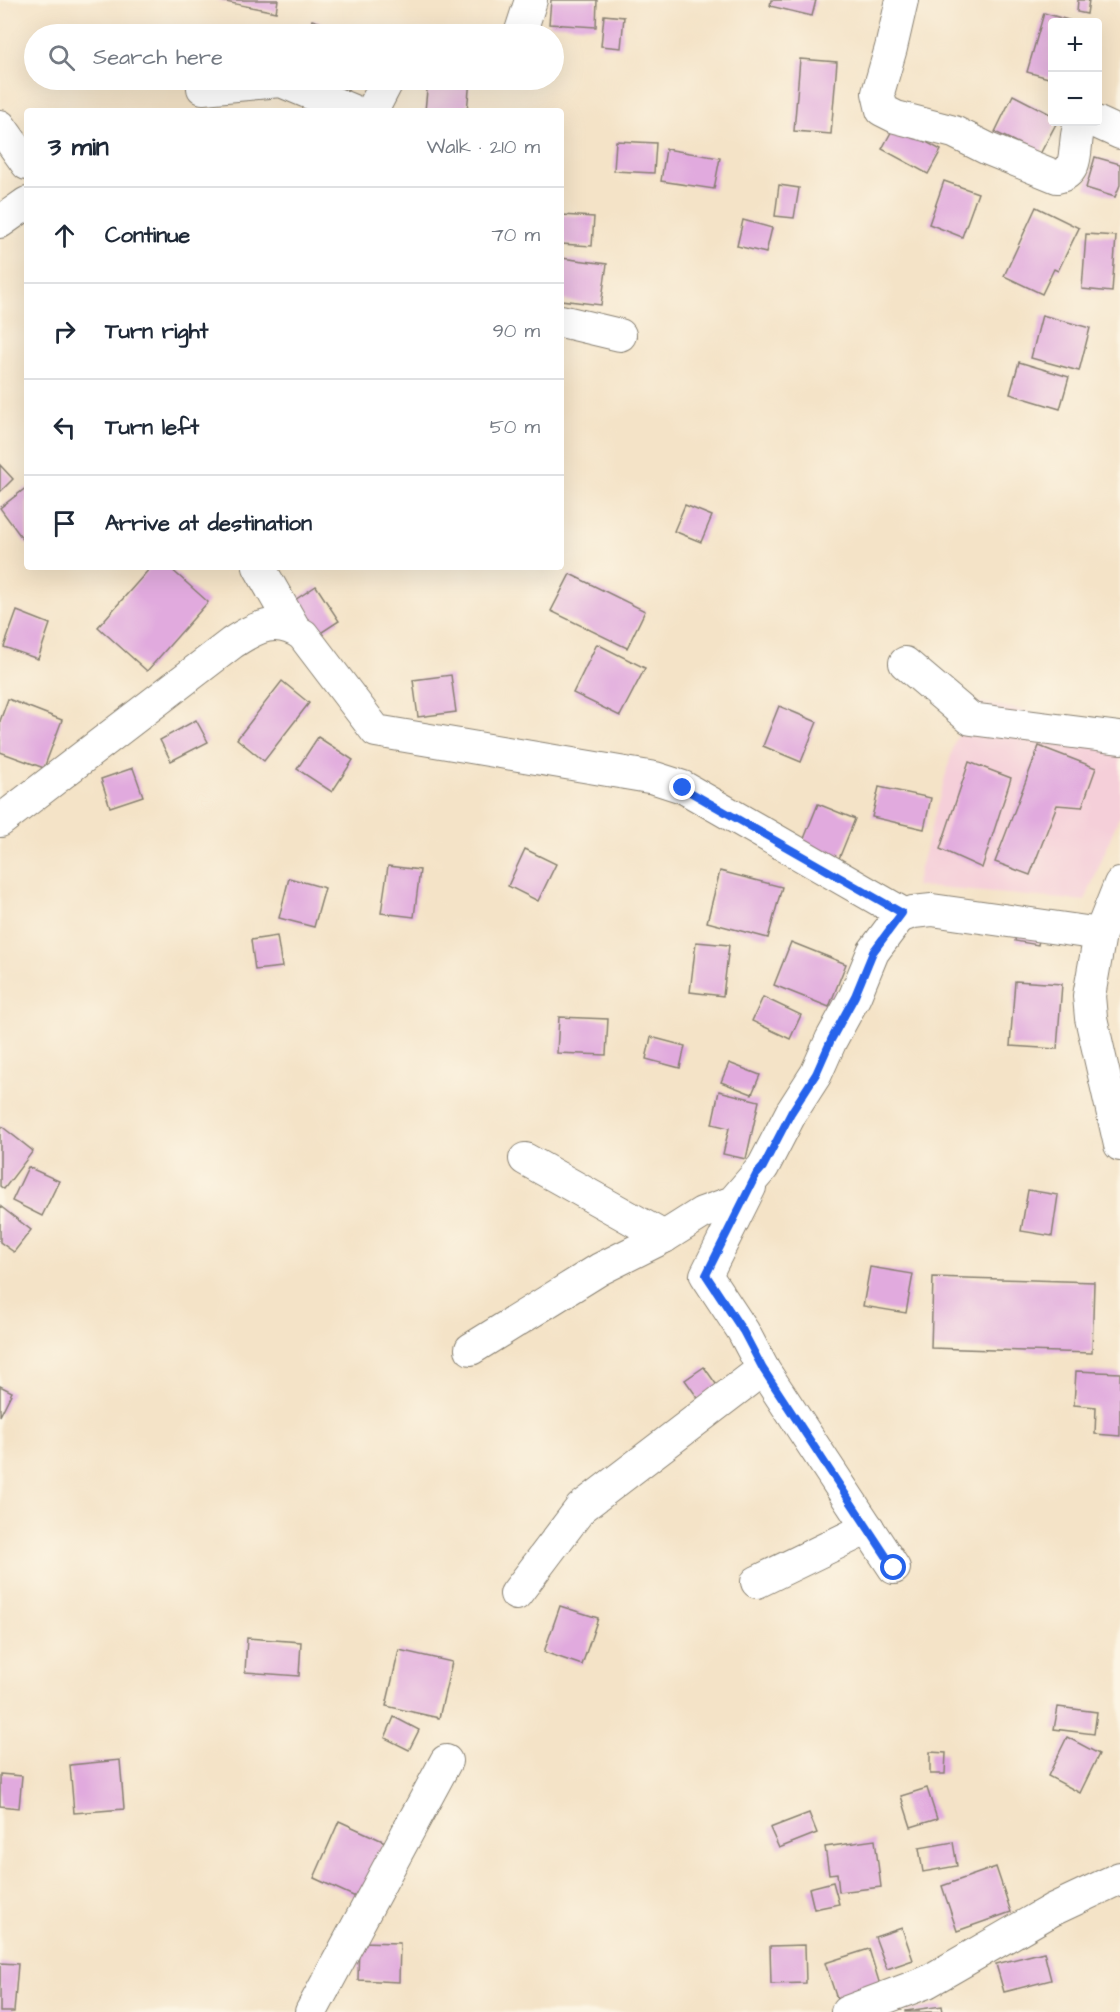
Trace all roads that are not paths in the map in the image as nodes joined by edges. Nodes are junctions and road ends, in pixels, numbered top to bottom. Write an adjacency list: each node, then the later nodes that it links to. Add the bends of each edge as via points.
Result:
1 (531, 0): 3 (street)
2 (902, 0): 10 (street, via 878,93 882,110 954,132 1057,177 1073,166)
3 (523, 24)
4 (303, 90): 6 (street)
5 (383, 90): 7 (street)
6 (346, 108)
7 (374, 108)
8 (1102, 125): 11 (street)
9 (0, 126): 12 (street)
10 (1080, 126)
11 (1120, 133)
12 (24, 160)
13 (24, 205): 14 (street)
14 (0, 222)
15 (564, 322): 16 (street)
16 (620, 334)
17 (261, 570): 18 (street)
18 (294, 628): 21 (street, via 267,625 250,631); 23 (street, via 376,731 655,778 683,788)
19 (905, 663): 20 (street, via 971,719)
20 (1120, 738)
21 (0, 821)
22 (1120, 884): 24 (street)
23 (902, 913): 24 (street, via 932,910); 27 (street, via 873,952 816,1074)
24 (1100, 934): 25 (street, via 1089,996 1091,1018)
25 (1120, 1145)
26 (525, 1159): 28 (street)
27 (756, 1175): 28 (street, via 733,1202 702,1213); 30 (street, via 706,1275)
28 (664, 1237): 29 (street, via 600,1269)
29 (471, 1349)
30 (763, 1369): 31 (street); 34 (street, via 581,1508)
31 (868, 1528): 32 (street); 33 (street)
32 (894, 1568)
33 (757, 1582)
34 (516, 1594)
35 (446, 1761): 37 (street)
36 (1120, 1878): 38 (street, via 1052,1910 927,1982)
37 (311, 2012)
38 (847, 2012)

